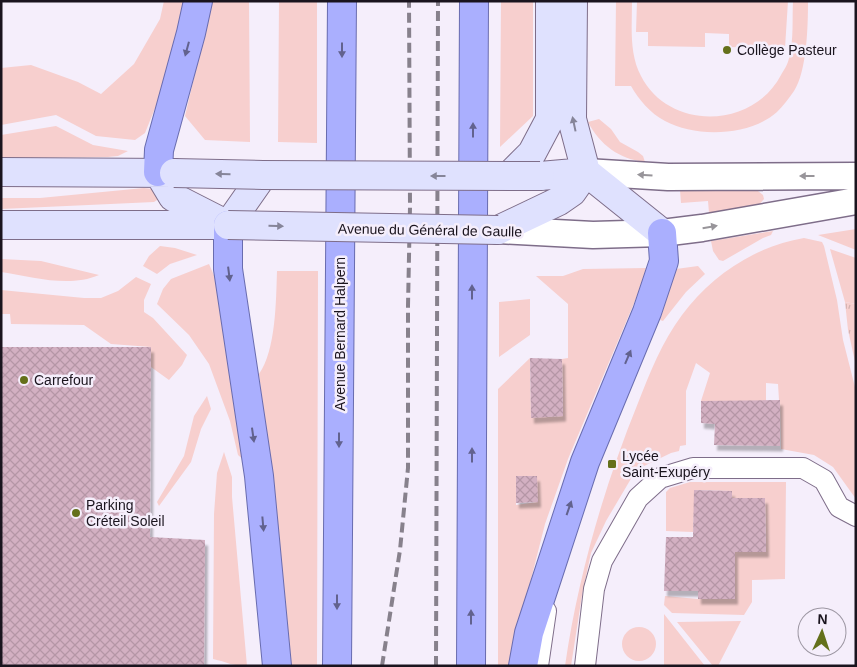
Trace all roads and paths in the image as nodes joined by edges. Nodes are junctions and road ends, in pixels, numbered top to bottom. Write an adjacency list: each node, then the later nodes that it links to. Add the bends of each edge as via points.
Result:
1 (198, 1): 11 (highway, one-way to 11, via 159,150)
2 (342, 1): 20 (highway, Avenue Bernard Halpern, one-way to 20)
3 (474, 1): 21 (highway, one-way to 3)
4 (550, 1): 6 (main road, via 550,119)
5 (574, 1): 8 (main road, one-way to 5, via 572,119)
6 (536, 164): 8 (main road); 9 (main road, one-way to 9, bridge, via 509,176)
7 (1, 172): 11 (main road)
8 (586, 172): 10 (street, one-way to 8, via 668,177); 15 (main road, via 572,192 559,201); 16 (main road)
9 (263, 175): 11 (main road, one-way to 11, bridge); 14 (main road)
10 (856, 176)
11 (168, 181): 14 (main road)
12 (856, 201): 16 (street, Avenue du Général de Gaulle, one-way to 12)
13 (1, 225): 14 (main road, Avenue du Général de Gaulle)
14 (228, 225): 15 (main road, Avenue du Général de Gaulle, one-way to 15, bridge); 19 (highway, one-way to 19, via 228,270 259,476)
15 (498, 230): 16 (street, Avenue du Général de Gaulle, via 593,235)
16 (662, 233): 18 (highway, one-way to 16, via 585,462 647,312 664,261)
17 (847, 511): 24 (street, via 824,480 803,468 693,468 660,478 638,498 602,561 594,589)
18 (554, 554): 22 (highway); 23 (street)
19 (277, 666)
20 (337, 666)
21 (471, 666)
22 (523, 666)
23 (538, 666)
24 (585, 666)

